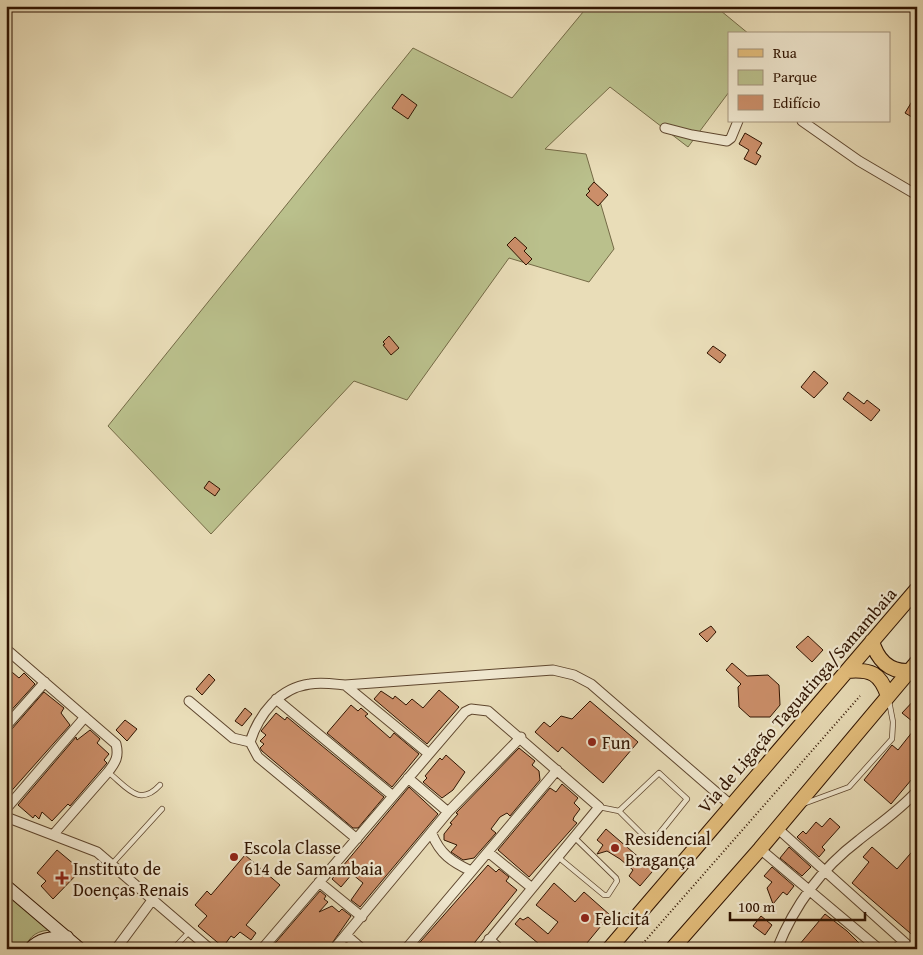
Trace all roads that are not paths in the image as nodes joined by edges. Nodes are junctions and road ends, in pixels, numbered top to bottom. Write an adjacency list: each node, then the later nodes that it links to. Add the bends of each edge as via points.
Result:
1 (738, 122): 3 (street, via 727,141)
2 (803, 122): 4 (street)
3 (665, 128)
4 (917, 196)
5 (917, 589): 6 (main road, Via de Ligação Taguatinga/Samambaia)
6 (872, 641): 8 (main road, via 875,653 895,671); 9 (main road, Via de Ligação Taguatinga/Samambaia)
7 (6, 649): 10 (street)
8 (913, 666): 12 (main road)
9 (847, 672): 12 (main road, via 869,671 883,682); 26 (main road, Via de Ligação Taguatinga/Samambaia)
10 (45, 682): 15 (street); 16 (street)
11 (346, 684): 13 (street, via 311,684 297,687); 19 (street); 26 (street, via 553,670 574,675 590,684)
12 (888, 696): 28 (main road); 28 (lane, via 893,722 892,739 849,787)
13 (276, 699): 18 (street, via 258,718); 25 (street)
14 (189, 701): 18 (street, via 233,738)
15 (84, 718): 21 (street, via 116,744 116,761); 29 (street)
16 (6, 726)
17 (521, 737): 19 (street, via 488,711 471,709 464,712); 20 (street); 32 (street)
18 (250, 742): 38 (street, via 258,757)
19 (429, 754): 22 (street)
20 (557, 770): 27 (street); 40 (street)
21 (108, 772): 23 (lane, via 137,795 145,797); 36 (street)
22 (408, 778): 25 (street); 32 (street)
23 (160, 786)
24 (917, 791): 44 (street, via 902,809 858,841)
25 (393, 796): 38 (street)
26 (732, 806): 67 (main road, Via de Ligação Taguatinga/Samambaia)
27 (599, 807): 31 (lane); 37 (street)
28 (795, 807): 34 (main road)
29 (6, 809)
30 (162, 809): 42 (lane)
31 (619, 811): 31 (lane, via 659,773 688,799 652,841)
32 (448, 812): 35 (street)
33 (6, 817): 36 (street)
34 (777, 828): 39 (main road); 44 (street)
35 (432, 834): 43 (street, via 438,848 449,859); 50 (street)
36 (53, 835): 42 (street, via 88,847)
37 (574, 838): 41 (street); 41 (lane, via 616,878 608,895)
38 (356, 839): 45 (street)
39 (760, 849): 48 (street); 68 (main road)
40 (488, 852): 43 (street); 47 (street)
41 (558, 857): 47 (street)
42 (112, 864): 49 (street)
43 (471, 871): 64 (street)
44 (826, 871): 48 (street); 55 (street)
45 (319, 882): 50 (street); 61 (street)
46 (6, 886): 53 (main road)
47 (532, 888): 54 (street)
48 (810, 889): 69 (street, via 791,916); 70 (street)
49 (153, 899): 51 (street); 59 (street)
50 (362, 917): 52 (street)
51 (190, 931): 56 (street); 60 (lane)
52 (346, 935): 62 (street); 63 (street)
53 (67, 937): 57 (main road, via 39,941); 58 (main road)
54 (489, 939): 65 (street); 66 (street)
55 (904, 941): 71 (street); 72 (street)
56 (207, 948)
57 (30, 949)
58 (80, 949)
59 (116, 949)
60 (173, 949)
61 (262, 949)
62 (334, 949)
63 (362, 949)
64 (406, 949)
65 (482, 949)
66 (500, 949)
67 (609, 949)
68 (672, 949)
69 (777, 949)
70 (879, 949)
71 (896, 949)
72 (912, 949)

